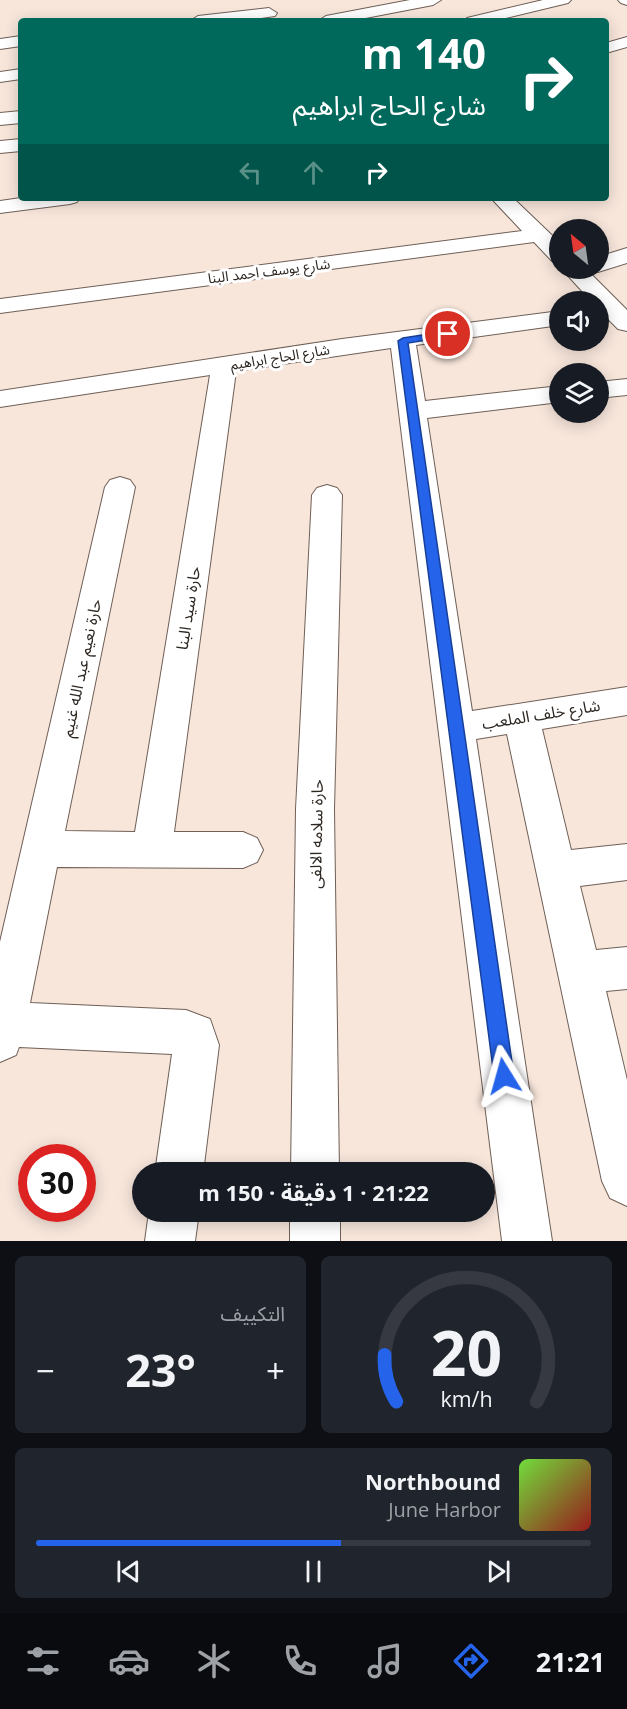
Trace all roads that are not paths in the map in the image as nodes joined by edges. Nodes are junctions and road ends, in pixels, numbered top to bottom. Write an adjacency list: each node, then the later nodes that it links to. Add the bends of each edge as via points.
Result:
1 (252, 0): 4 (street)
2 (433, 0): 6 (street)
3 (563, 0): 7 (street)
4 (275, 17): 5 (street)
5 (256, 18)
6 (341, 18)
7 (485, 18)
8 (18, 41): 10 (street)
9 (627, 42): 11 (street)
10 (0, 44)
11 (609, 47)
12 (18, 74): 13 (street)
13 (0, 77)
14 (18, 117): 15 (street)
15 (0, 118)
16 (18, 145): 17 (street)
17 (0, 147)
18 (47, 201): 20 (street)
19 (504, 201): 21 (street)
20 (0, 207)
21 (539, 235): 22 (street); 26 (street, شارع يوسف احمد البنا)
22 (549, 244)
23 (627, 255): 24 (street)
24 (609, 261)
25 (583, 279): 27 (street)
26 (0, 306)
27 (613, 316)
28 (549, 320): 29 (street, شارع الحاج ابراهيم)
29 (403, 341): 30 (street, شارع الحاج ابراهيم); 35 (street)
30 (224, 366): 34 (street, شارع الحاج ابراهيم); 42 (street, حارة سيد البنا)
31 (627, 387): 32 (street)
32 (609, 389)
33 (549, 395): 35 (street)
34 (0, 399)
35 (412, 411): 40 (street)
36 (120, 487): 41 (street, حارة نعيم عبد الله غنيم)
37 (327, 495): 51 (street, حارة سلامه الالفى, via 315,809)
38 (627, 701): 39 (street, شارع خلف الملعب)
39 (521, 716): 40 (street, شارع خلف الملعب); 45 (street)
40 (456, 728): 56 (street)
41 (41, 849): 42 (street); 48 (street, حارة نعيم عبد الله غنيم)
42 (152, 850): 43 (street)
43 (243, 850)
44 (627, 861): 45 (street)
45 (558, 870): 47 (street)
46 (627, 968): 47 (street)
47 (580, 973): 49 (street)
48 (2, 1032): 50 (street, via 194,1035 196,1045)
49 (624, 1152)
50 (180, 1162)
51 (315, 1162)
52 (173, 1222): 54 (street)
53 (315, 1222): 55 (street)
54 (170, 1241)
55 (315, 1241)
56 (527, 1241)

